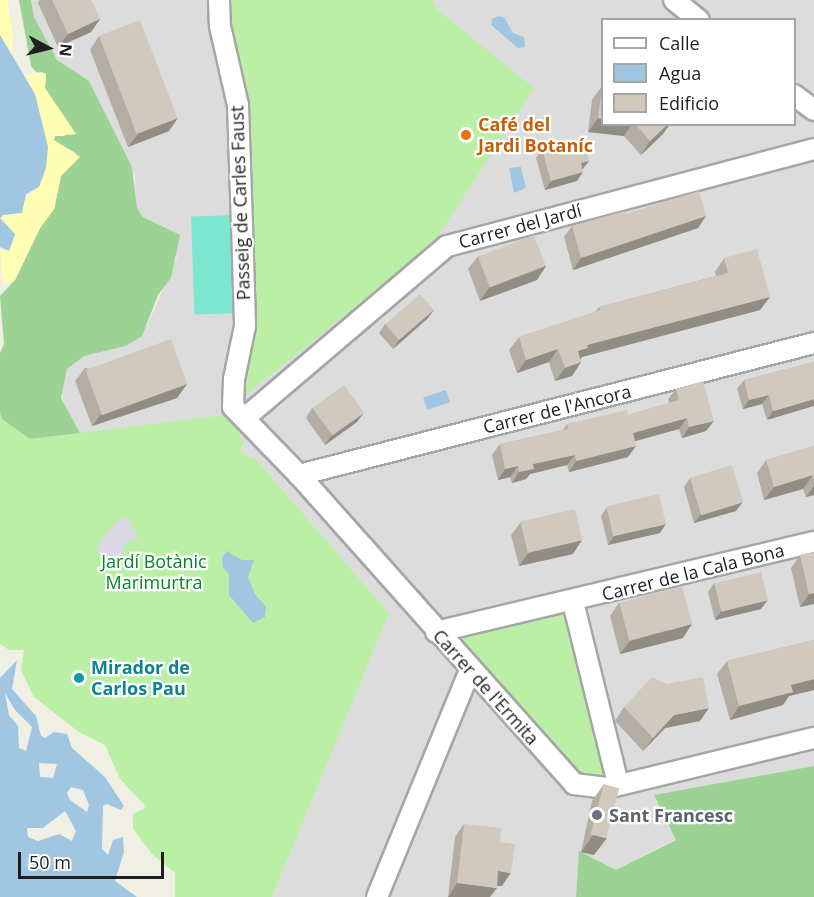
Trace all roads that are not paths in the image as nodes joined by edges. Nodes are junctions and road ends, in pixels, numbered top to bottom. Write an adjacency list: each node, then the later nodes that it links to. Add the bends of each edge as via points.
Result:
1 (219, 0): 8 (street, Passeig de Carles Faust, via 220,26 238,105 245,326 234,379)
2 (674, 0): 3 (street)
3 (696, 18)
4 (796, 96): 5 (street)
5 (814, 110)
6 (814, 149): 8 (street, Carrer del Jardí, via 447,246)
7 (814, 343): 9 (street, Carrer de l'Ancora)
8 (239, 412): 9 (street, Carrer de l'Ermita)
9 (299, 476): 12 (street, Carrer de l'Ermita)
10 (814, 542): 11 (street, Carrer de la Cala Bona)
11 (573, 602): 12 (street, Carrer de la Cala Bona); 15 (street)
12 (436, 632): 13 (street, Carrer de l'Ermita)
13 (470, 670): 15 (street, Carrer de l'Ermita, via 574,784 594,789); 16 (street)
14 (814, 738): 15 (street, Carrer de l'Ermita)
15 (618, 784)
16 (377, 897)

